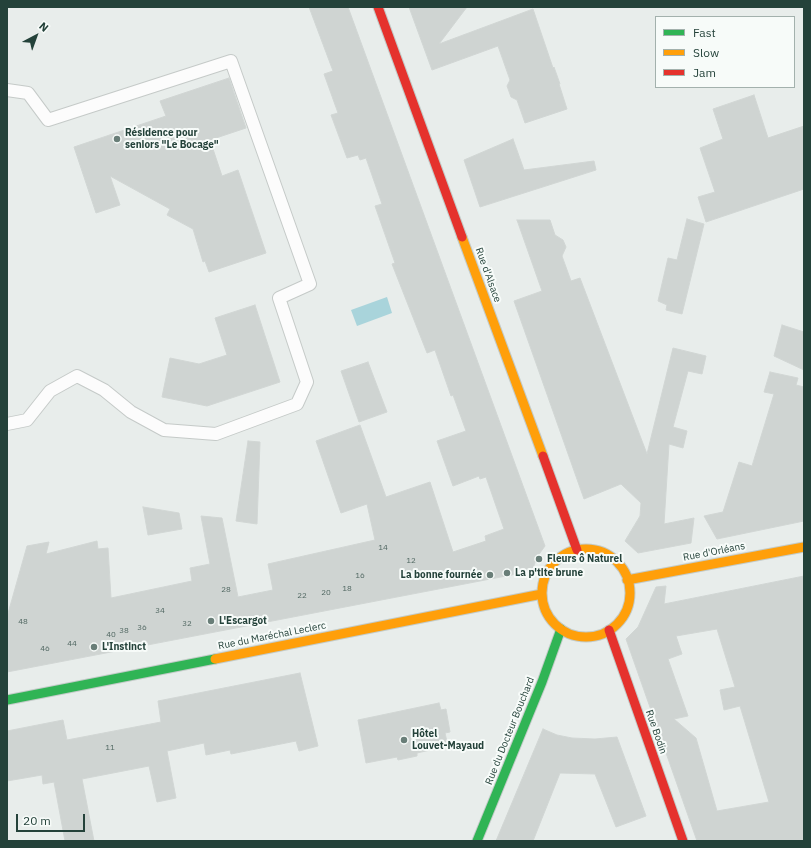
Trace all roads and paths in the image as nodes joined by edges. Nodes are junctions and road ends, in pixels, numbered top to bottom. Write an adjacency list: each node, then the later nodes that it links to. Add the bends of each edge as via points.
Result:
1 (378, 7): 5 (street, Rue d'Alsace)
2 (8, 90): 3 (lane, via 28,93 48,120 231,61 310,284 279,298 307,382 297,404 216,434 164,430 131,412 104,390 77,376 50,391 27,420)
3 (7, 424)
4 (804, 547): 6 (street, Rue d'Orléans)
5 (577, 550): 6 (street, via 602,552 622,568); 7 (street, via 563,556 552,566 544,579)
6 (628, 580): 9 (street, via 627,608 620,621)
7 (542, 594): 8 (street, via 544,608 551,620); 10 (street, Rue du Maréchal Leclerc)
8 (561, 629): 9 (street, via 572,635 585,637 598,636); 11 (street, Rue du Docteur Bouchard)
9 (609, 630): 12 (street, Rue Bodin)
10 (7, 700)
11 (477, 841)
12 (683, 841)

